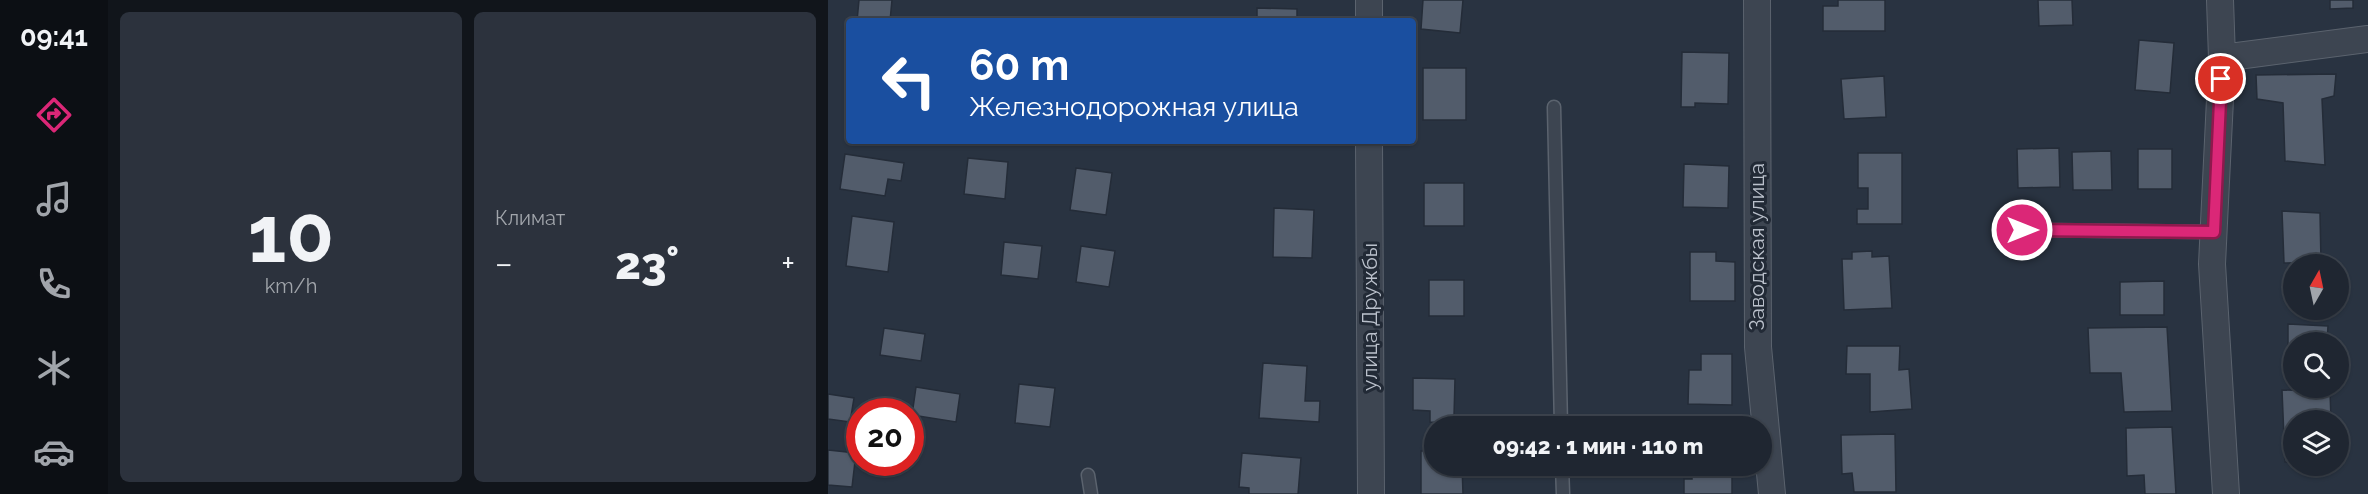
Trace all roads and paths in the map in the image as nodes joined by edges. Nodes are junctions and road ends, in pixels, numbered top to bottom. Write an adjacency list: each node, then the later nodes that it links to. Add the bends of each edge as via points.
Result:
1 (1369, 0): 4 (street)
2 (1757, 0): 17 (street, Заводская улица, via 1758,346)
3 (2220, 0): 6 (street)
4 (1369, 18)
5 (2368, 39): 6 (street)
6 (2222, 58): 10 (street)
7 (1554, 107): 11 (lane)
8 (1369, 144): 15 (street, улица Дружбы)
9 (2022, 230): 10 (lane)
10 (2214, 232): 18 (street, via 2212,264)
11 (1561, 416)
12 (1088, 475): 14 (lane)
13 (1562, 476): 16 (lane)
14 (1091, 494)
15 (1371, 494)
16 (1563, 494)
17 (1772, 494)
18 (2226, 494)

